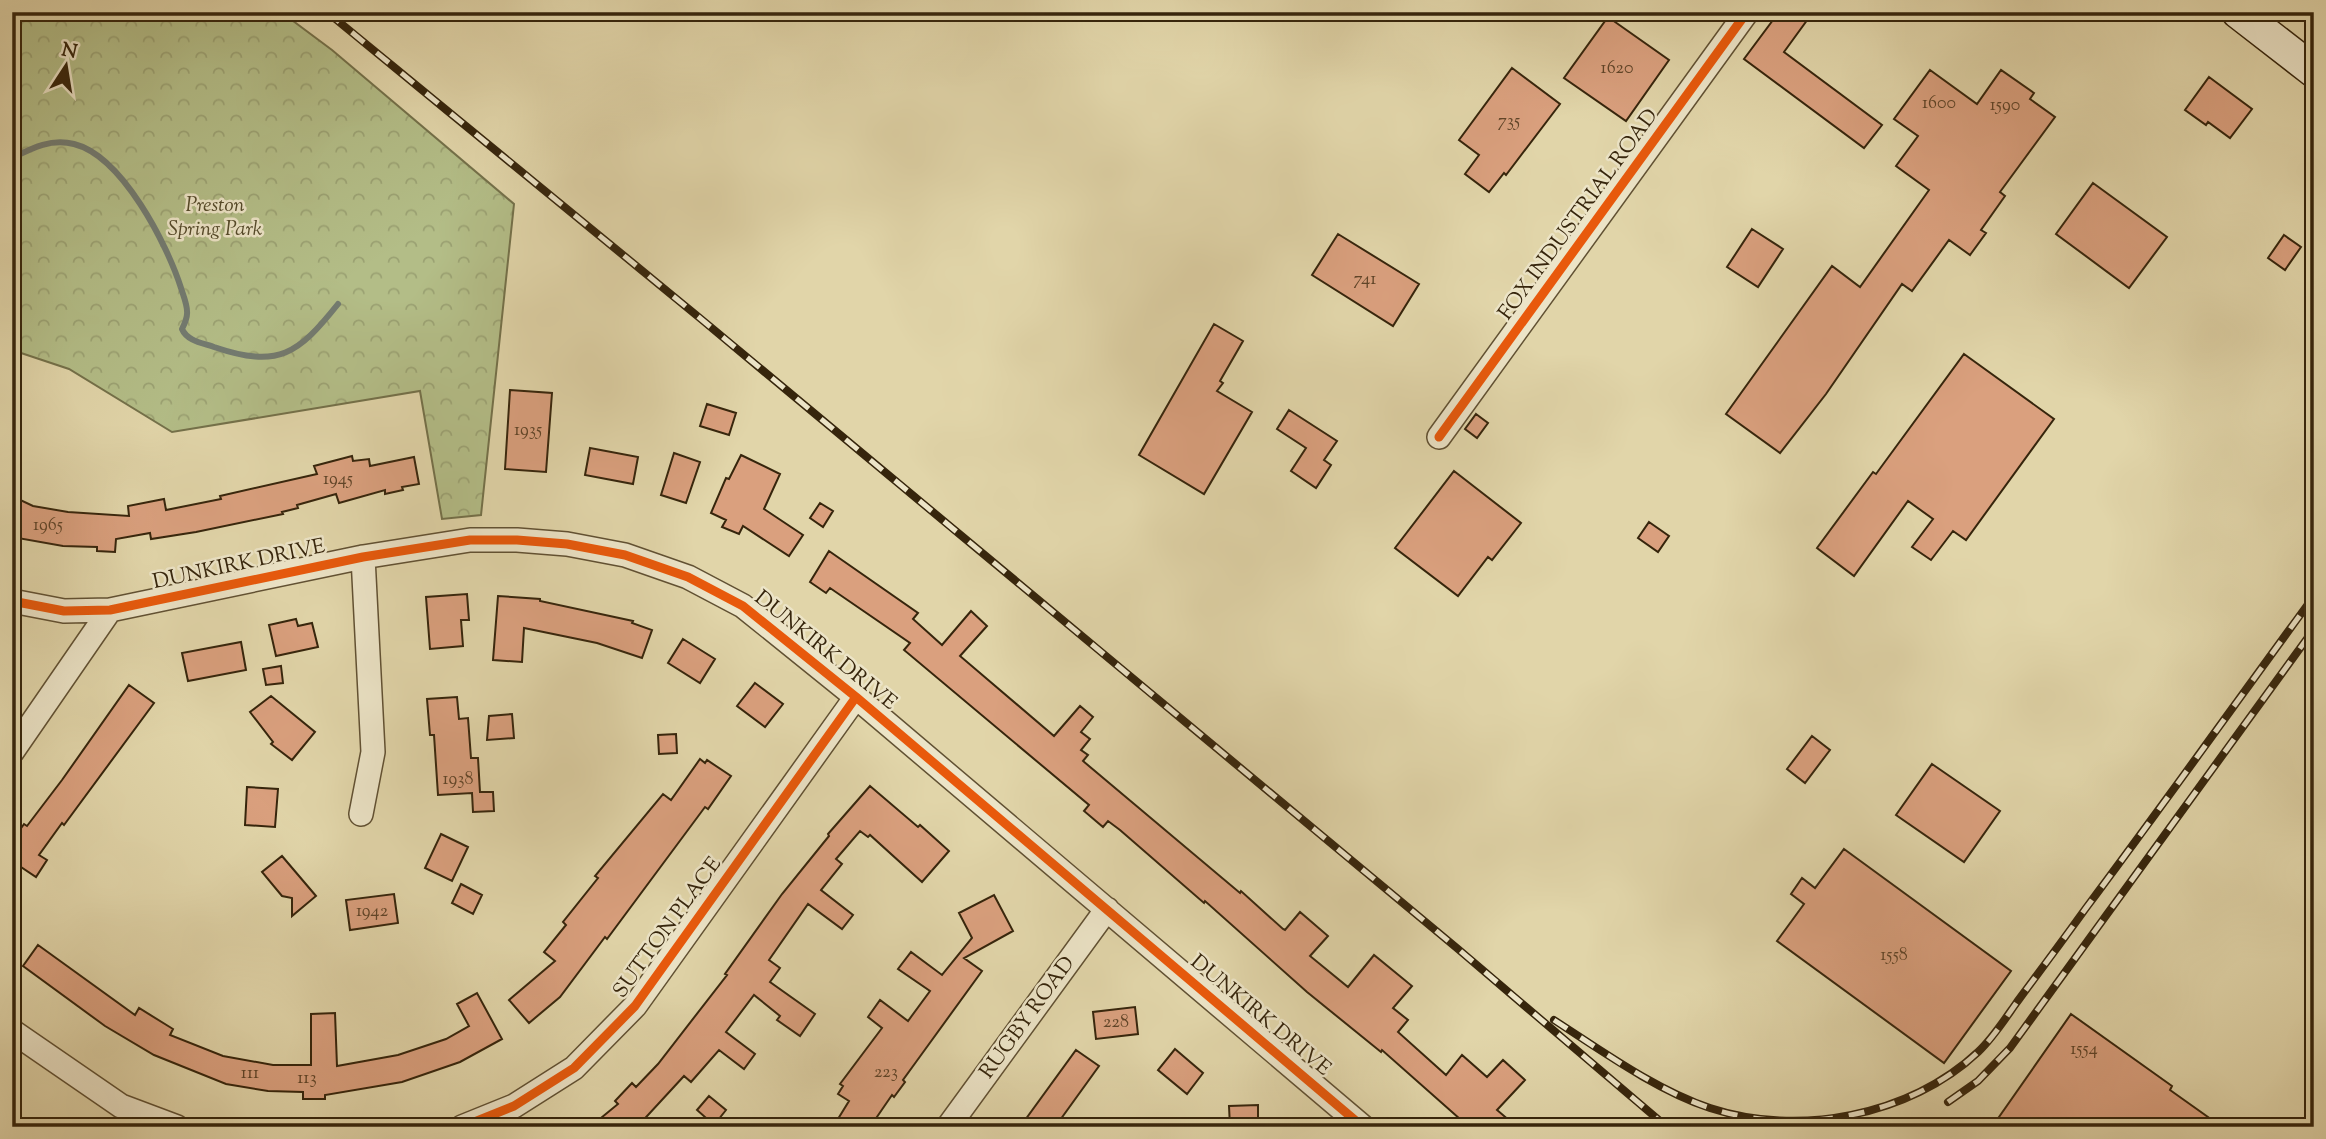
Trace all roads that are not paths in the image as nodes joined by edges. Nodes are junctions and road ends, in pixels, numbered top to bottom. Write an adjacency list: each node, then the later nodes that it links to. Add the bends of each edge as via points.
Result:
1 (1747, 12): 4 (street, FOX INDUSTRIAL ROAD)
2 (2238, 12): 3 (main road)
3 (2314, 71)
4 (1439, 438)
5 (363, 557): 7 (street, DUNKIRK DRIVE); 8 (street, DUNKIRK DRIVE, via 470,540 567,544 625,555 688,577 743,606); 10 (street, via 373,752)
6 (12, 601): 7 (street, DUNKIRK DRIVE, via 64,611)
7 (110, 610): 9 (street)
8 (856, 697): 11 (street, DUNKIRK DRIVE); 14 (street, SUTTON PLACE, via 635,1006 574,1069 513,1106)
9 (12, 752)
10 (361, 814)
11 (1107, 909): 15 (street, RUGBY ROAD); 16 (street, DUNKIRK DRIVE)
12 (12, 1031): 13 (street, via 121,1105)
13 (177, 1127)
14 (461, 1127)
15 (948, 1127)
16 (1363, 1127)

